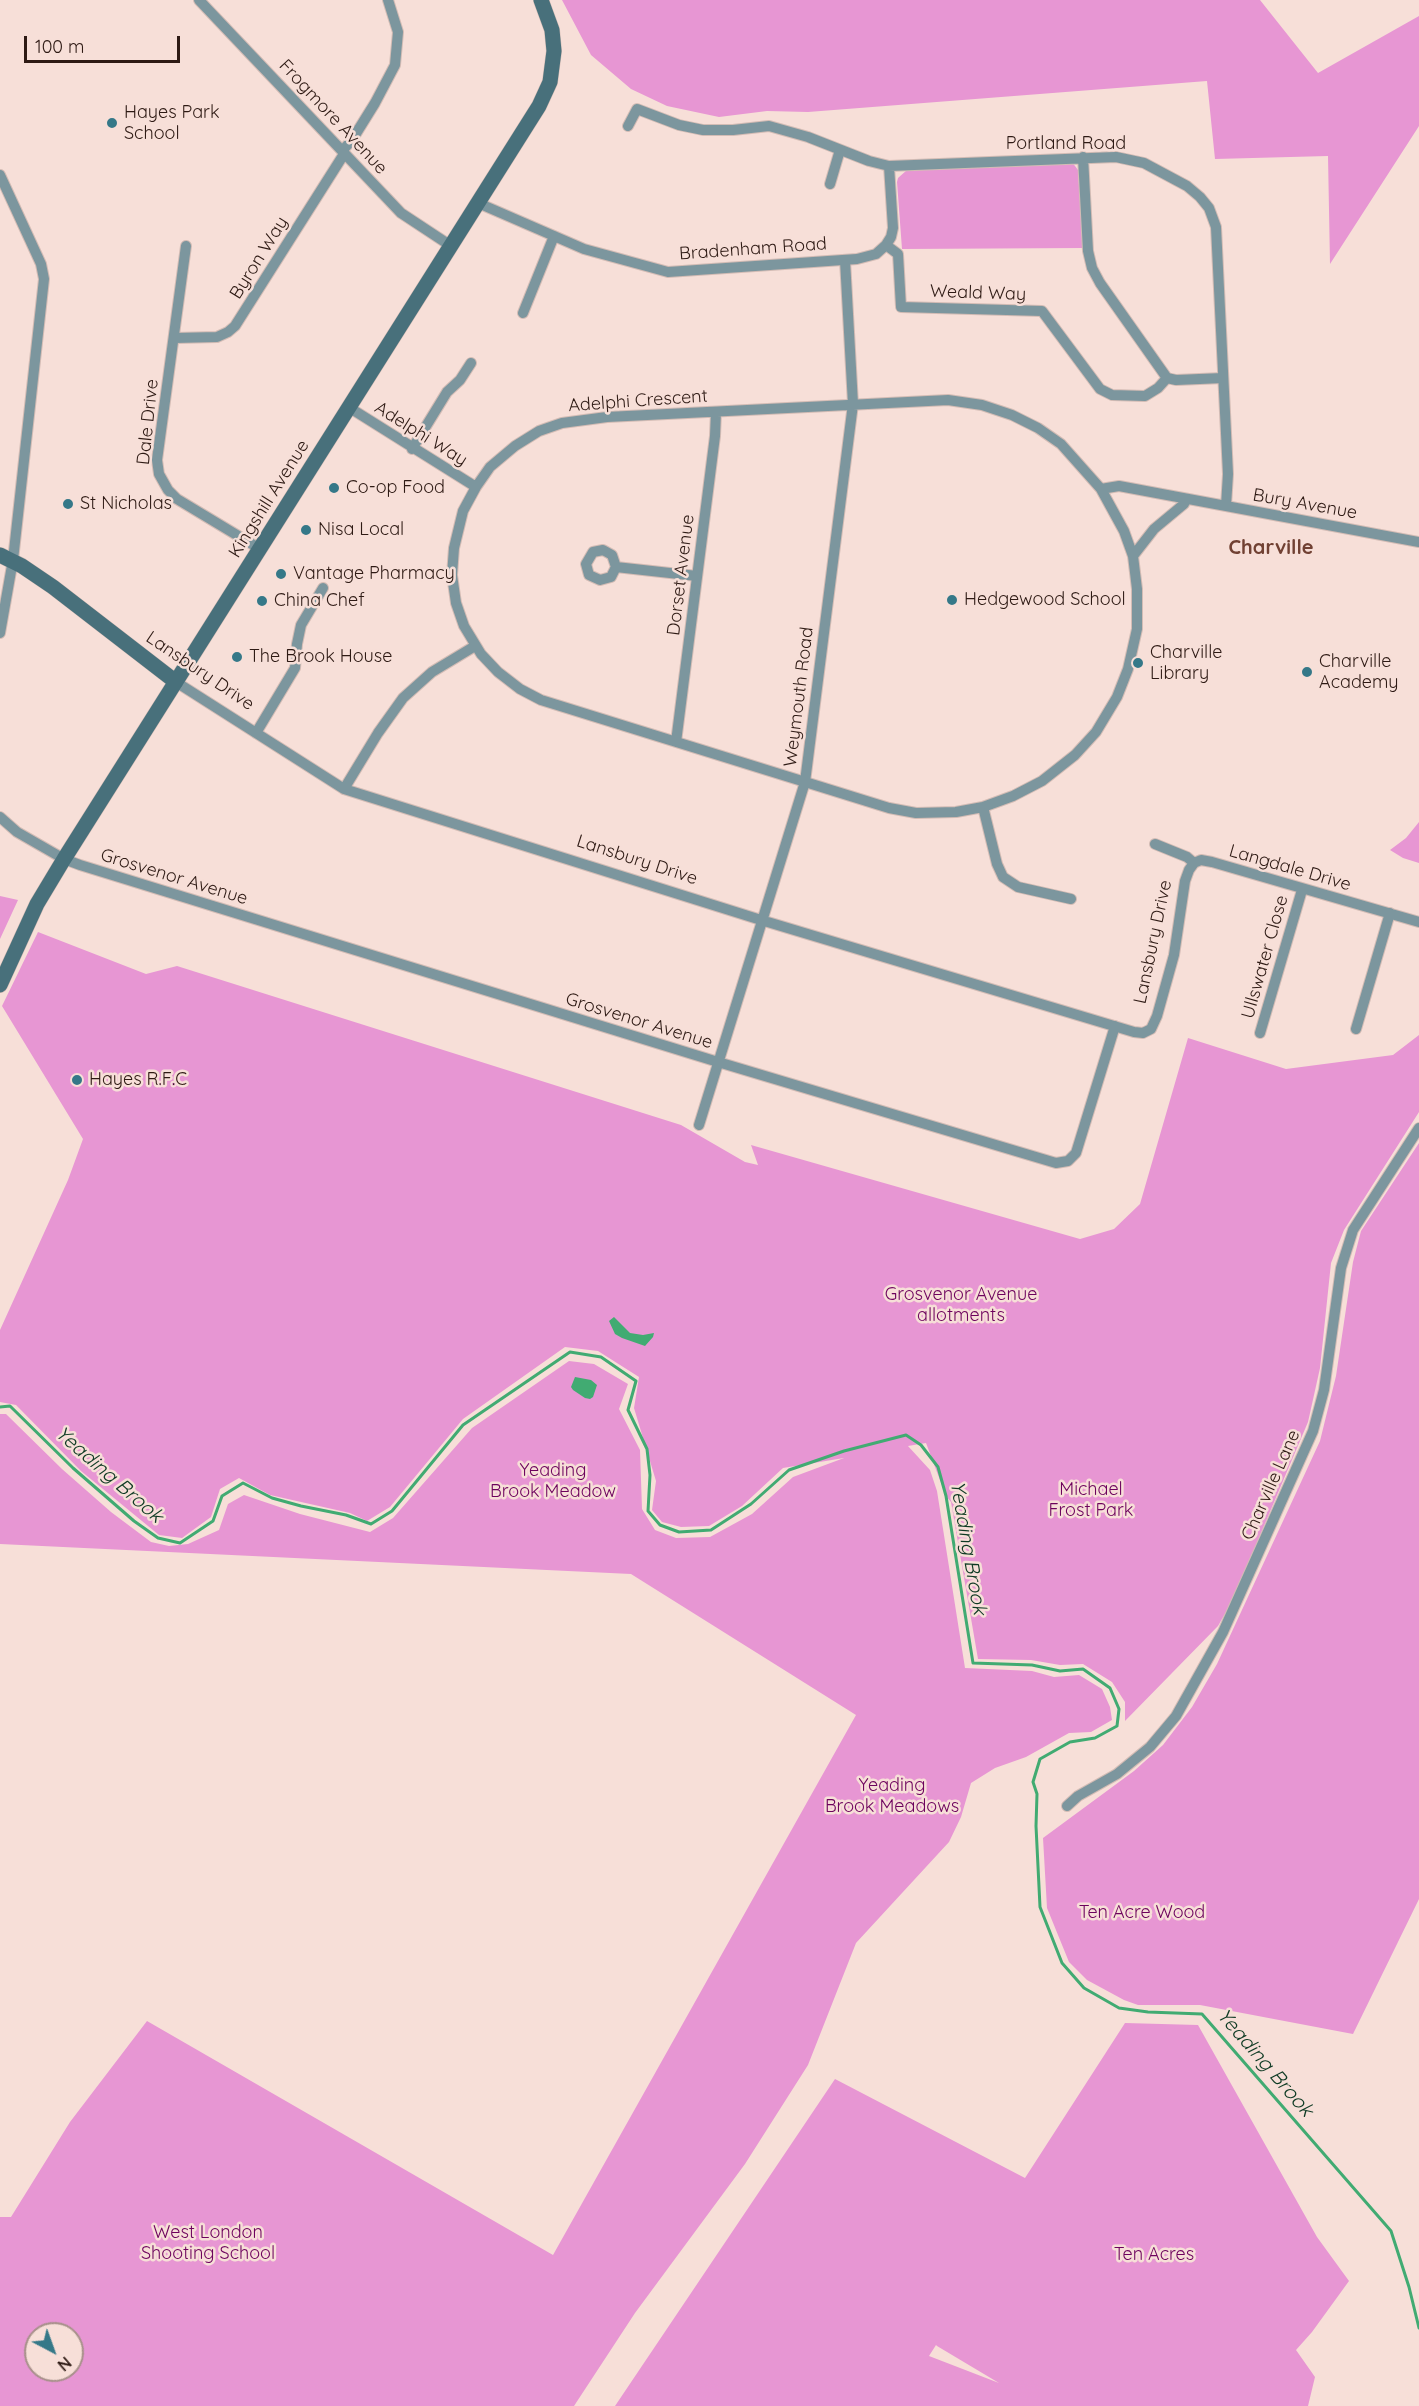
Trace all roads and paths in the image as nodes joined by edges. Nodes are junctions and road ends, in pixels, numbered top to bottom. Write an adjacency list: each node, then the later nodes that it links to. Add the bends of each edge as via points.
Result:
1 (199, 0): 6 (street, Frogmore Avenue)
2 (388, 0): 6 (street, Byron Way, via 398,32 395,65 387,85)
3 (541, 0): 11 (street, Kingshill Avenue, via 552,30 553,62 545,93)
4 (628, 126): 5 (street, Portland Road, via 637,109 703,130 778,127)
5 (840, 150): 8 (street, Portland Road); 10 (street)
6 (343, 152): 15 (street, Frogmore Avenue, via 401,213); 18 (street, Byron Way, via 235,326 217,337)
7 (1083, 157): 8 (street, Portland Road); 20 (street, via 1092,268); 21 (street, Portland Road, via 1116,157 1144,163 1186,186 1209,208 1216,227)
8 (889, 166): 13 (street, via 893,228)
9 (0, 175): 33 (street, via 41,264 44,279)
10 (830, 184)
11 (478, 203): 12 (street, Bradenham Road); 15 (street, Kingshill Avenue)
12 (554, 236): 16 (street, Bradenham Road, via 619,260 668,272); 17 (street)
13 (886, 245): 16 (street, Bradenham Road, via 870,256); 20 (street, Weald Way, via 898,254 901,307 1042,311 1105,392 1119,397 1144,396)
14 (186, 246): 18 (street, Dale Drive)
15 (452, 246): 23 (street, Kingshill Avenue)
16 (845, 260): 22 (street, Weymouth Road)
17 (523, 313)
18 (175, 338): 31 (street, Dale Drive, via 157,459 160,479 184,505)
19 (471, 363): 25 (street, via 447,392)
20 (1167, 378): 21 (street)
21 (1223, 378): 29 (street, Portland Road)
22 (853, 404): 24 (street, Adelphi Crescent); 27 (street, Adelphi Crescent, via 948,400 998,410 1026,421 1061,444); 42 (street, Weymouth Road)
23 (350, 408): 25 (street, Adelphi Way); 31 (street, Kingshill Avenue)
24 (716, 412): 26 (street, Adelphi Crescent, via 607,417 551,426 514,446 490,467); 35 (street, Dorset Avenue)
25 (412, 449): 26 (street, Adelphi Way)
26 (476, 487): 38 (street, Adelphi Crescent, via 458,523 452,575 459,615)
27 (1101, 489): 28 (street, Bury Avenue, via 1119,486); 32 (street, Adelphi Crescent)
28 (1186, 499): 29 (street, Bury Avenue); 32 (street, via 1154,529)
29 (1226, 506): 30 (street, Bury Avenue)
30 (1419, 542)
31 (260, 549): 39 (street, Kingshill Avenue)
32 (1133, 556): 44 (street, Adelphi Crescent, via 1137,629 1128,669 1112,707 1084,745 1054,772 1013,796)
33 (6, 558): 37 (street); 39 (street, Lansbury Drive, via 52,587)
34 (616, 567): 35 (street)
35 (697, 576): 41 (street, Dorset Avenue)
36 (323, 588): 40 (street, via 301,625 295,668)
37 (0, 633)
38 (475, 646): 41 (street, Adelphi Crescent, via 498,672 531,695); 43 (street, via 432,672 403,698)
39 (176, 682): 40 (street, Lansbury Drive); 47 (street, Kingshill Avenue)
40 (256, 733): 43 (street, Lansbury Drive)
41 (676, 742): 42 (street, Adelphi Crescent)
42 (805, 782): 44 (street, Adelphi Crescent, via 916,813); 52 (street, Weymouth Road)
43 (344, 789): 52 (street, Lansbury Drive)
44 (983, 807): 50 (street, via 1003,877 1018,887)
45 (0, 817): 47 (street, Grosvenor Avenue, via 17,832)
46 (1155, 844): 48 (street, Langdale Drive)
47 (64, 859): 54 (street, Kingshill Avenue, via 37,904); 58 (street, Grosvenor Avenue)
48 (1194, 863): 49 (street, Langdale Drive, via 1212,862); 55 (street, Lansbury Drive, via 1185,881 1174,955 1154,1025 1143,1033)
49 (1302, 890): 51 (street, Langdale Drive); 57 (street, Ullswater Close)
50 (1071, 899)
51 (1390, 913): 53 (street, Langdale Drive); 56 (street)
52 (762, 920): 55 (street, Lansbury Drive); 58 (street, Weymouth Road)
53 (1419, 922)
54 (0, 985)
55 (1115, 1026): 58 (street, Grosvenor Avenue, via 1076,1153 1064,1163)
56 (1356, 1029)
57 (1260, 1033)
58 (718, 1062): 59 (street, Weymouth Road)
59 (699, 1125)
60 (1419, 1128): 61 (street, Charville Lane, via 1353,1230 1341,1269 1324,1390 1313,1431 1223,1632 1176,1716 1150,1747)
61 (1067, 1806)

